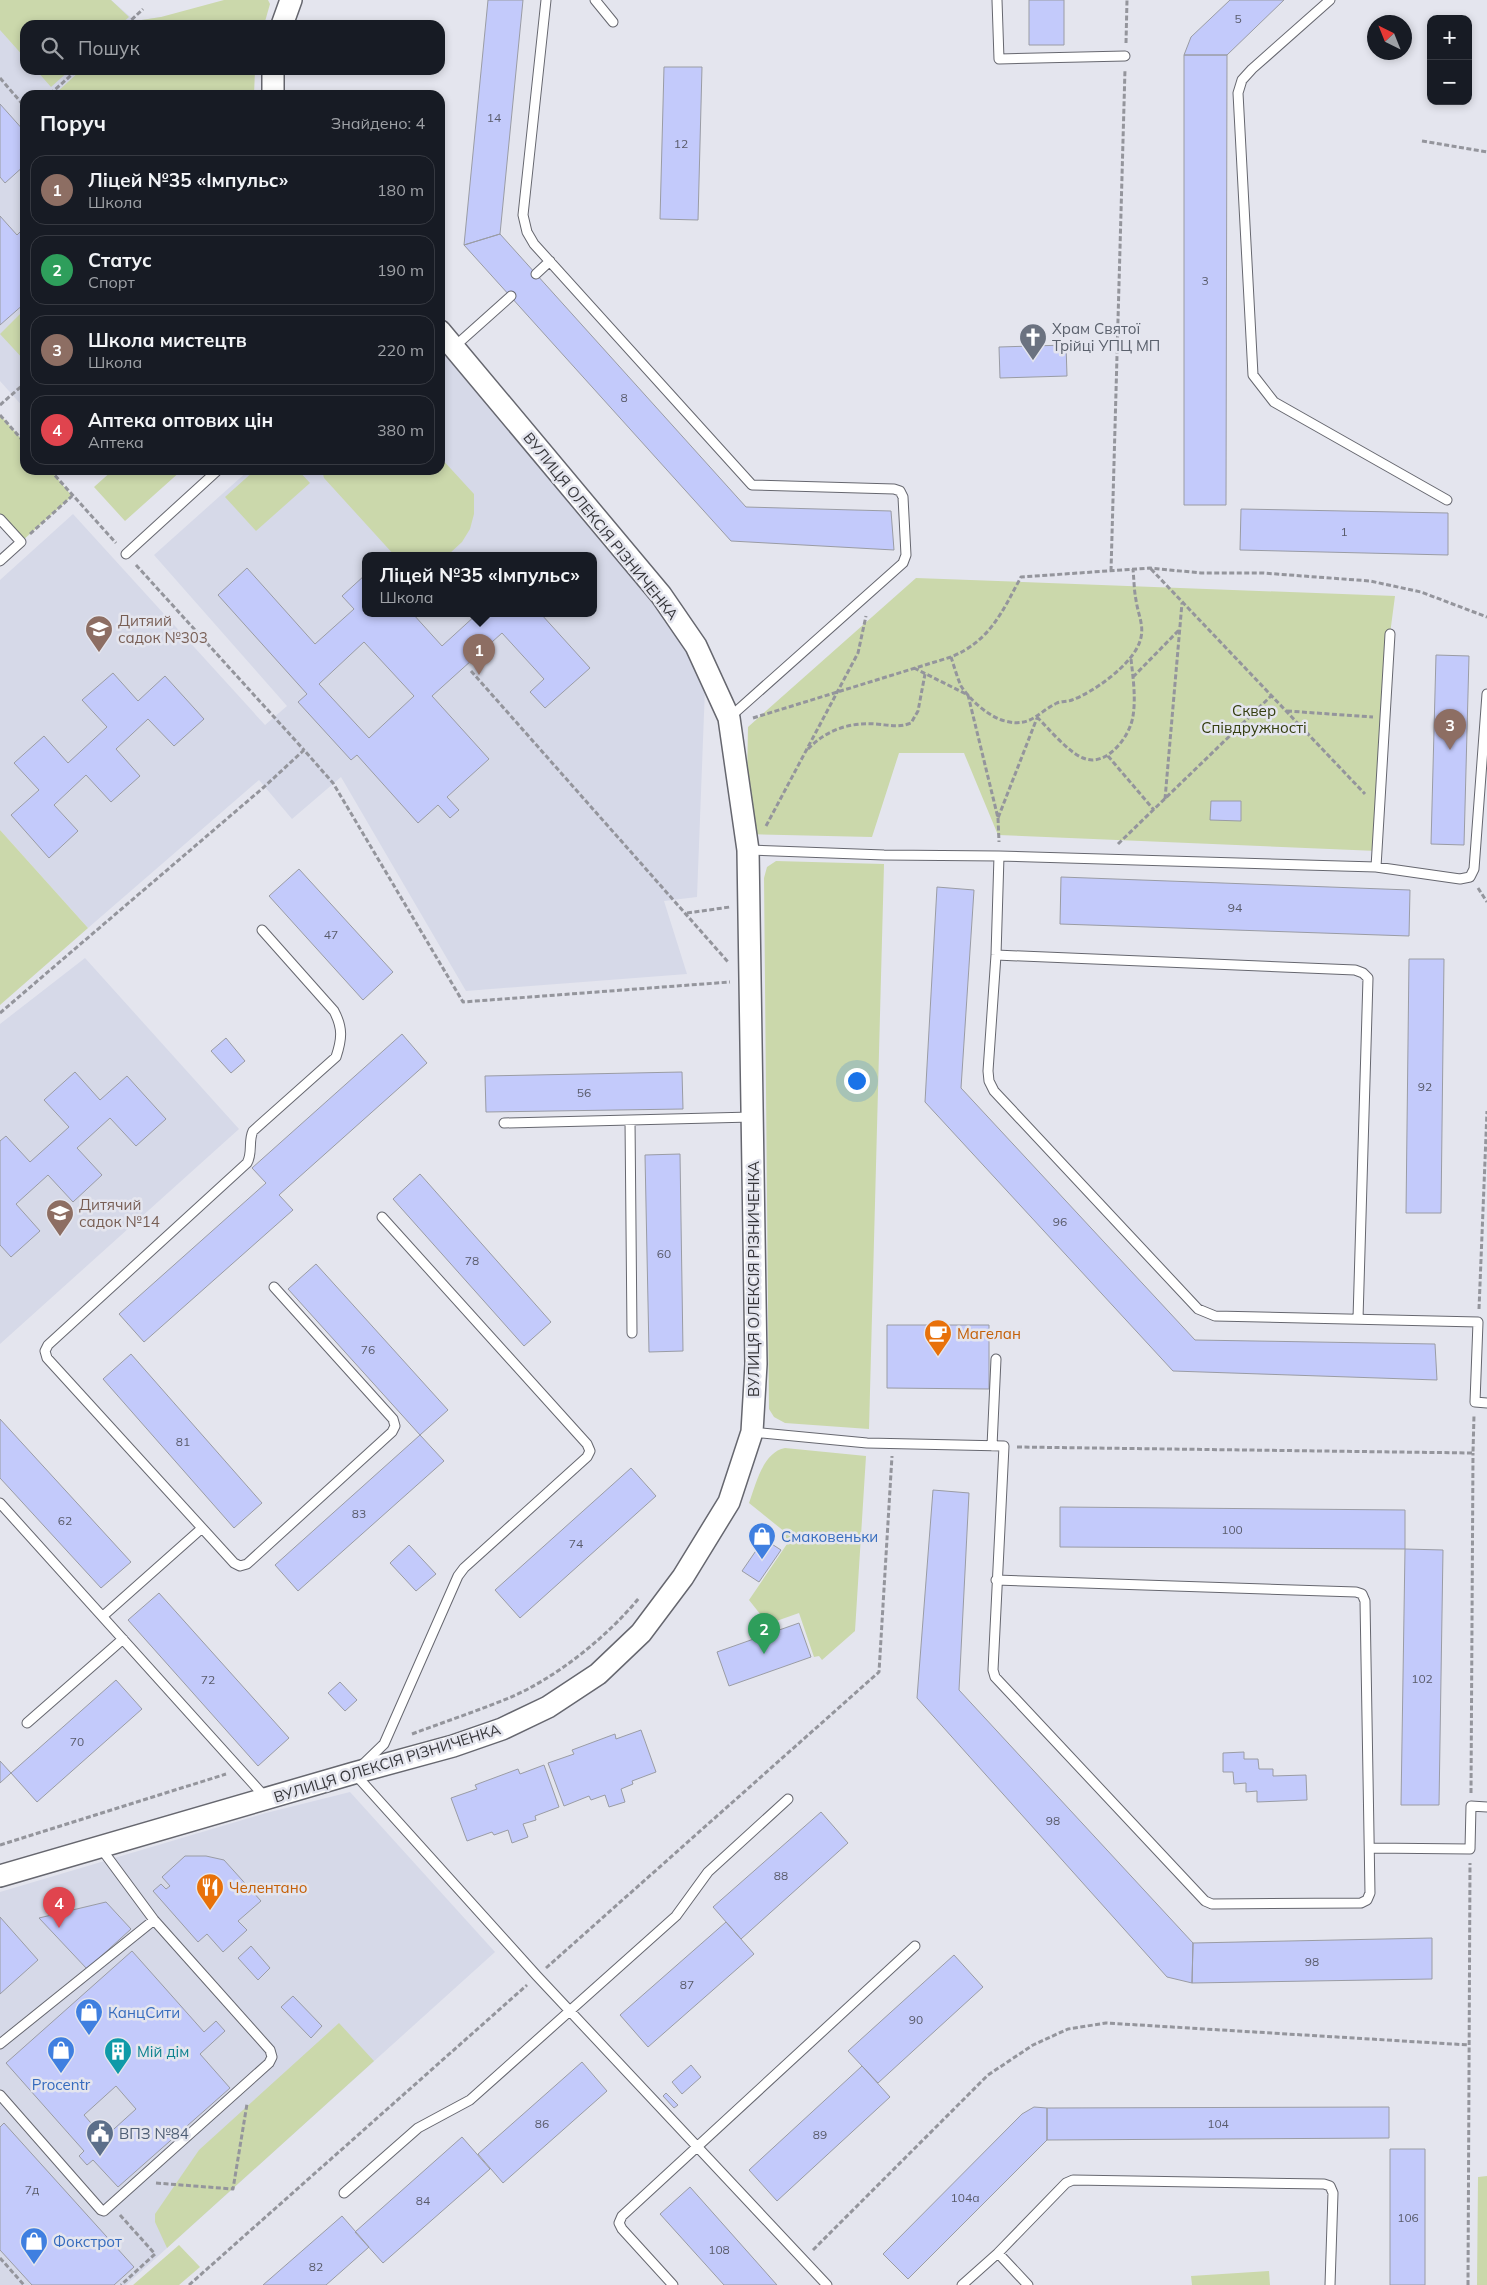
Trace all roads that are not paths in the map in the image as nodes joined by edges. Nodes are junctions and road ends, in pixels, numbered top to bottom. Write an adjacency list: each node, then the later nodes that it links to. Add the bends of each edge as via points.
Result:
1 (291, 0): 6 (street)
2 (546, 0): 11 (lane, via 523,215 534,244)
3 (595, 0): 7 (lane)
4 (997, 0): 8 (lane, via 999,60)
5 (1330, 0): 17 (lane, via 1252,69 1242,80 1238,93 1253,375 1274,402)
6 (284, 20)
7 (613, 22)
8 (1125, 56)
9 (273, 75): 10 (street)
10 (273, 90)
11 (550, 261): 12 (lane); 23 (lane, via 752,485 894,489 903,497 906,559)
12 (536, 274)
13 (511, 296): 15 (lane)
14 (445, 337): 15 (street, ВУЛИЦЯ ОЛЕКСІЯ РІЗНИЧЕНКА)
15 (454, 347): 23 (street, ВУЛИЦЯ ОЛЕКСІЯ РІЗНИЧЕНКА, via 661,596 696,646)
16 (213, 475): 19 (lane)
17 (1447, 500)
18 (0, 519): 20 (lane, via 21,542)
19 (126, 554)
20 (0, 561)
21 (1390, 634): 26 (lane)
22 (1487, 694): 26 (lane, via 1474,869 1470,877 1460,879)
23 (739, 718): 24 (street, ВУЛИЦЯ ОЛЕКСІЯ РІЗНИЧЕНКА)
24 (754, 850): 25 (lane); 29 (street, ВУЛИЦЯ ОЛЕКСІЯ РІЗНИЧЕНКА)
25 (999, 856): 26 (lane); 28 (lane)
26 (1376, 867)
27 (262, 930): 41 (lane, via 334,1011 341,1024 342,1040 336,1057 253,1131 248,1163 45,1351 47,1358)
28 (996, 955): 34 (lane, via 988,1071 994,1091 1198,1309 1215,1316); 34 (lane, via 1355,970 1368,978)
29 (753, 1117): 30 (lane); 38 (street, ВУЛИЦЯ ОЛЕКСІЯ РІЗНИЧЕНКА, via 756,1364)
30 (630, 1120): 31 (lane); 35 (lane)
31 (504, 1123)
32 (382, 1217): 46 (lane, via 590,1451 458,1576 384,1744)
33 (274, 1288): 41 (lane, via 396,1426 247,1564 234,1564)
34 (1358, 1319): 37 (lane, via 1478,1322 1475,1402)
35 (632, 1333)
36 (996, 1359): 39 (lane)
37 (1487, 1402)
38 (752, 1432): 39 (lane, via 892,1443); 46 (street, ВУЛИЦЯ ОЛЕКСІЯ РІЗНИЧЕНКА, via 729,1502 683,1577 641,1633 598,1674 548,1707 502,1729)
39 (992, 1446): 42 (lane, via 1004,1446)
40 (0, 1503): 43 (lane)
41 (201, 1529): 43 (lane)
42 (996, 1580): 51 (lane, via 995,1677 1205,1901 1212,1904 1361,1903 1370,1893); 51 (lane, via 1362,1594 1365,1601)
43 (103, 1616): 44 (lane)
44 (123, 1639): 45 (lane); 47 (lane)
45 (27, 1723)
46 (354, 1773): 47 (street, ВУЛИЦЯ ОЛЕКСІЯ РІЗНИЧЕНКА); 55 (lane)
47 (266, 1798): 50 (street, ВУЛИЦЯ ОЛЕКСІЯ РІЗНИЧЕНКА)
48 (788, 1799): 55 (lane, via 708,1872 676,1916)
49 (1487, 1807): 51 (lane, via 1471,1806 1470,1849)
50 (100, 1847): 52 (street, ВУЛИЦЯ ОЛЕКСІЯ РІЗНИЧЕНКА); 53 (lane)
51 (1370, 1848)
52 (5, 1872)
53 (154, 1920): 56 (lane); 57 (lane, via 270,2050 272,2057 269,2063 107,2209 101,2210)
54 (915, 1946): 58 (lane)
55 (570, 2010): 58 (lane); 59 (lane, via 470,2100 418,2128)
56 (0, 2044)
57 (0, 2095)
58 (698, 2145): 61 (lane, via 622,2216 619,2223); 62 (lane)
59 (344, 2193)
60 (998, 2253): 63 (lane); 64 (lane); 65 (lane, via 1069,2181 1324,2184 1330,2186 1333,2193)
61 (673, 2285)
62 (827, 2285)
63 (962, 2285)
64 (1028, 2285)
65 (1330, 2285)

